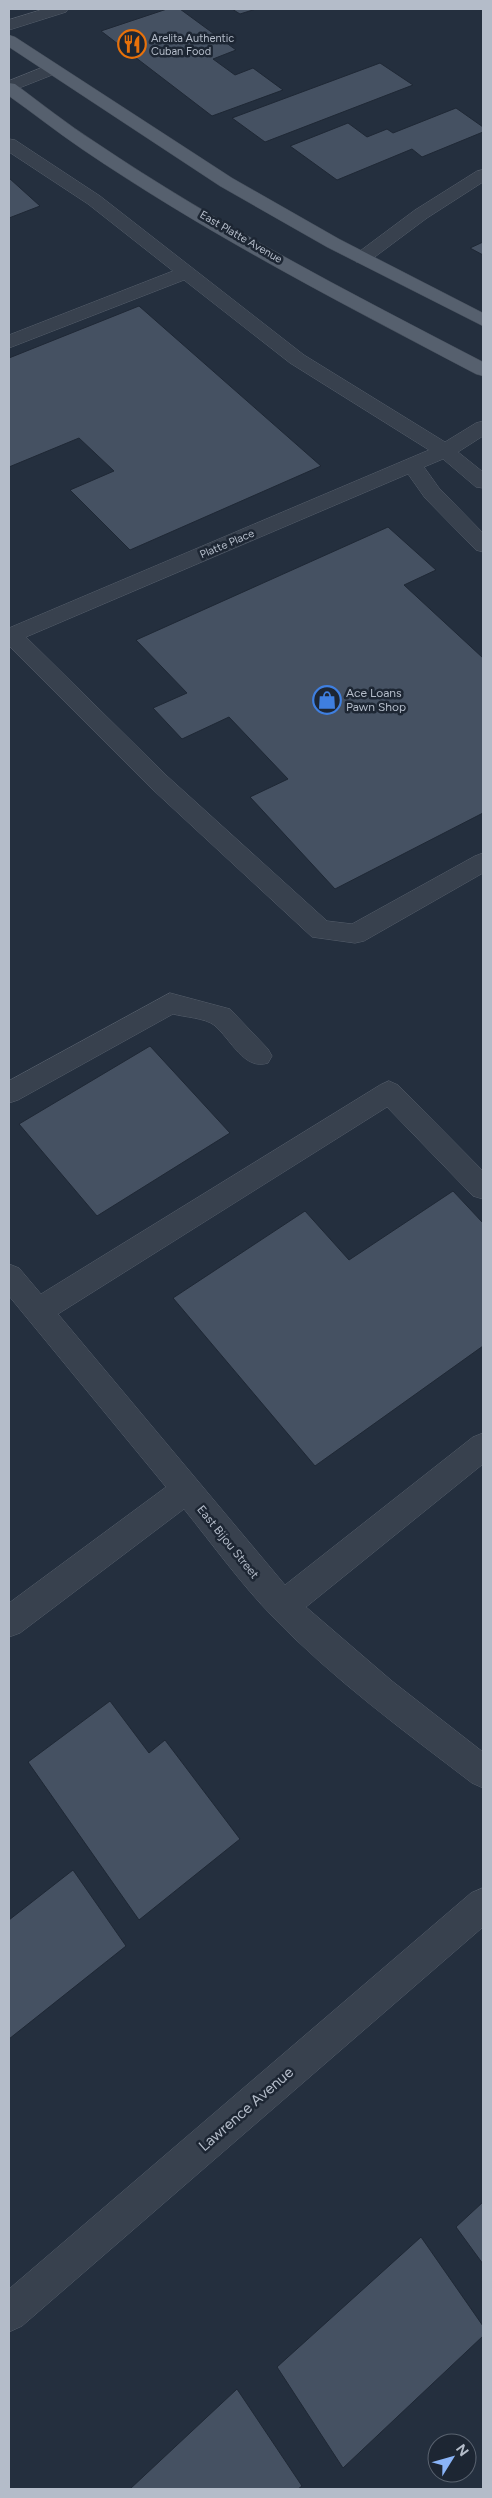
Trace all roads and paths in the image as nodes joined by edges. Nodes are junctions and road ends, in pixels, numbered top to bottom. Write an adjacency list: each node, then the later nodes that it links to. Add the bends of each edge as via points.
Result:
1 (60, 9): 2 (street)
2 (9, 25)
3 (9, 40): 4 (main road)
4 (51, 69): 5 (street); 8 (main road, via 226,182)
5 (9, 88): 12 (main road, East Platte Avenue, via 100,153 211,221)
6 (9, 144): 9 (street, via 94,200)
7 (483, 175): 8 (street, via 421,214)
8 (362, 258): 10 (main road)
9 (185, 273): 11 (street); 14 (street, via 297,359)
10 (483, 320)
11 (9, 342)
12 (483, 370)
13 (483, 427): 14 (street, Platte Place)
14 (445, 451): 15 (street, Platte Place); 16 (street)
15 (412, 465): 17 (street, via 432,493); 18 (street, Platte Place)
16 (483, 482)
17 (483, 545)
18 (10, 636): 19 (street, via 159,782 321,930 355,934)
19 (483, 862)
20 (259, 1056): 21 (street, via 221,1016 170,1003)
21 (9, 1093)
22 (483, 1188): 24 (street, via 389,1092)
23 (9, 1276): 24 (street, East Bijou Street)
24 (37, 1312): 26 (street, East Bijou Street)
25 (483, 1446): 27 (street)
26 (185, 1490): 27 (street, East Bijou Street); 28 (street)
27 (283, 1606): 29 (street, East Bijou Street, via 348,1666)
28 (9, 1622)
29 (483, 1772)
30 (483, 1905): 31 (street, Lawrence Avenue)
31 (9, 2313)

